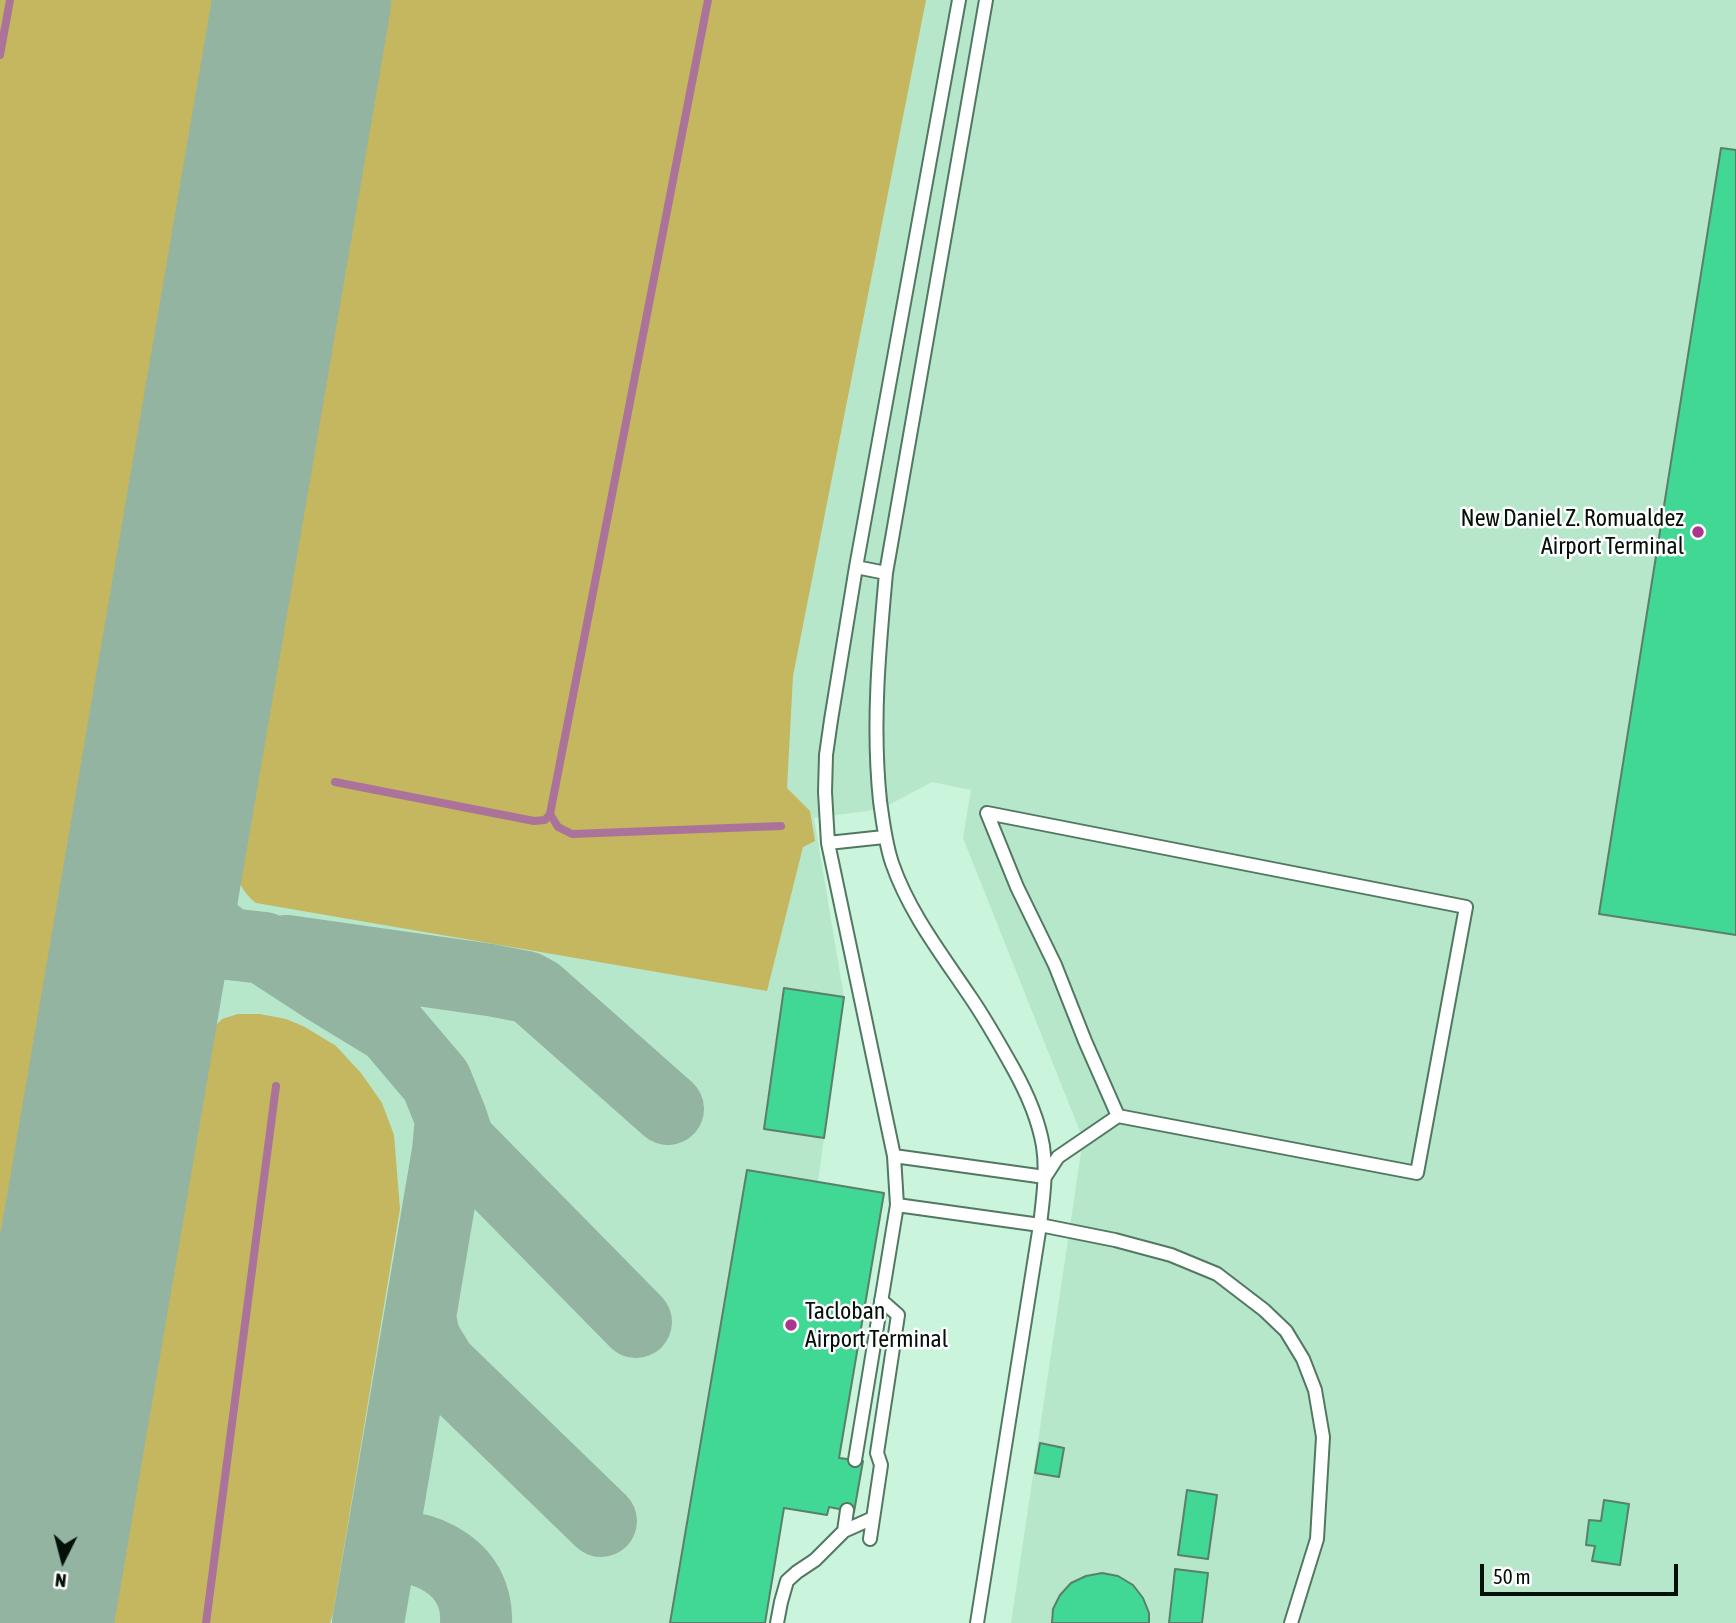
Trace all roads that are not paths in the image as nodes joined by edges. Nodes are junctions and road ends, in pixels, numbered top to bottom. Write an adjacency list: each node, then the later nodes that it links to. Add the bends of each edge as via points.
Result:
1 (986, 0): 3 (lane)
2 (959, 4): 3 (lane); 4 (lane)
3 (983, 15): 5 (lane)
4 (856, 567): 5 (lane); 7 (lane, via 826,755)
5 (886, 573): 6 (lane, via 877,719)
6 (884, 837): 7 (lane); 10 (lane, via 907,900 1028,1096 1044,1149)
7 (828, 843): 9 (lane)
8 (1118, 1116): 8 (lane, via 1417,1173 1466,907 987,813); 10 (lane, via 1058,1157)
9 (894, 1156): 10 (lane); 11 (lane)
10 (1045, 1177): 12 (lane)
11 (897, 1205): 12 (lane); 13 (lane)
12 (1040, 1226): 20 (lane); 21 (lane, via 1171,1255 1217,1274 1286,1331 1315,1390 1323,1437 1317,1539)
13 (881, 1300): 14 (lane); 16 (lane, via 898,1315 877,1453 881,1465)
14 (855, 1460)
15 (847, 1510): 17 (lane)
16 (873, 1518): 17 (lane); 18 (lane)
17 (844, 1531): 19 (lane, via 787,1581)
18 (870, 1539)
19 (777, 1623)
20 (977, 1623)
21 (1292, 1623)

